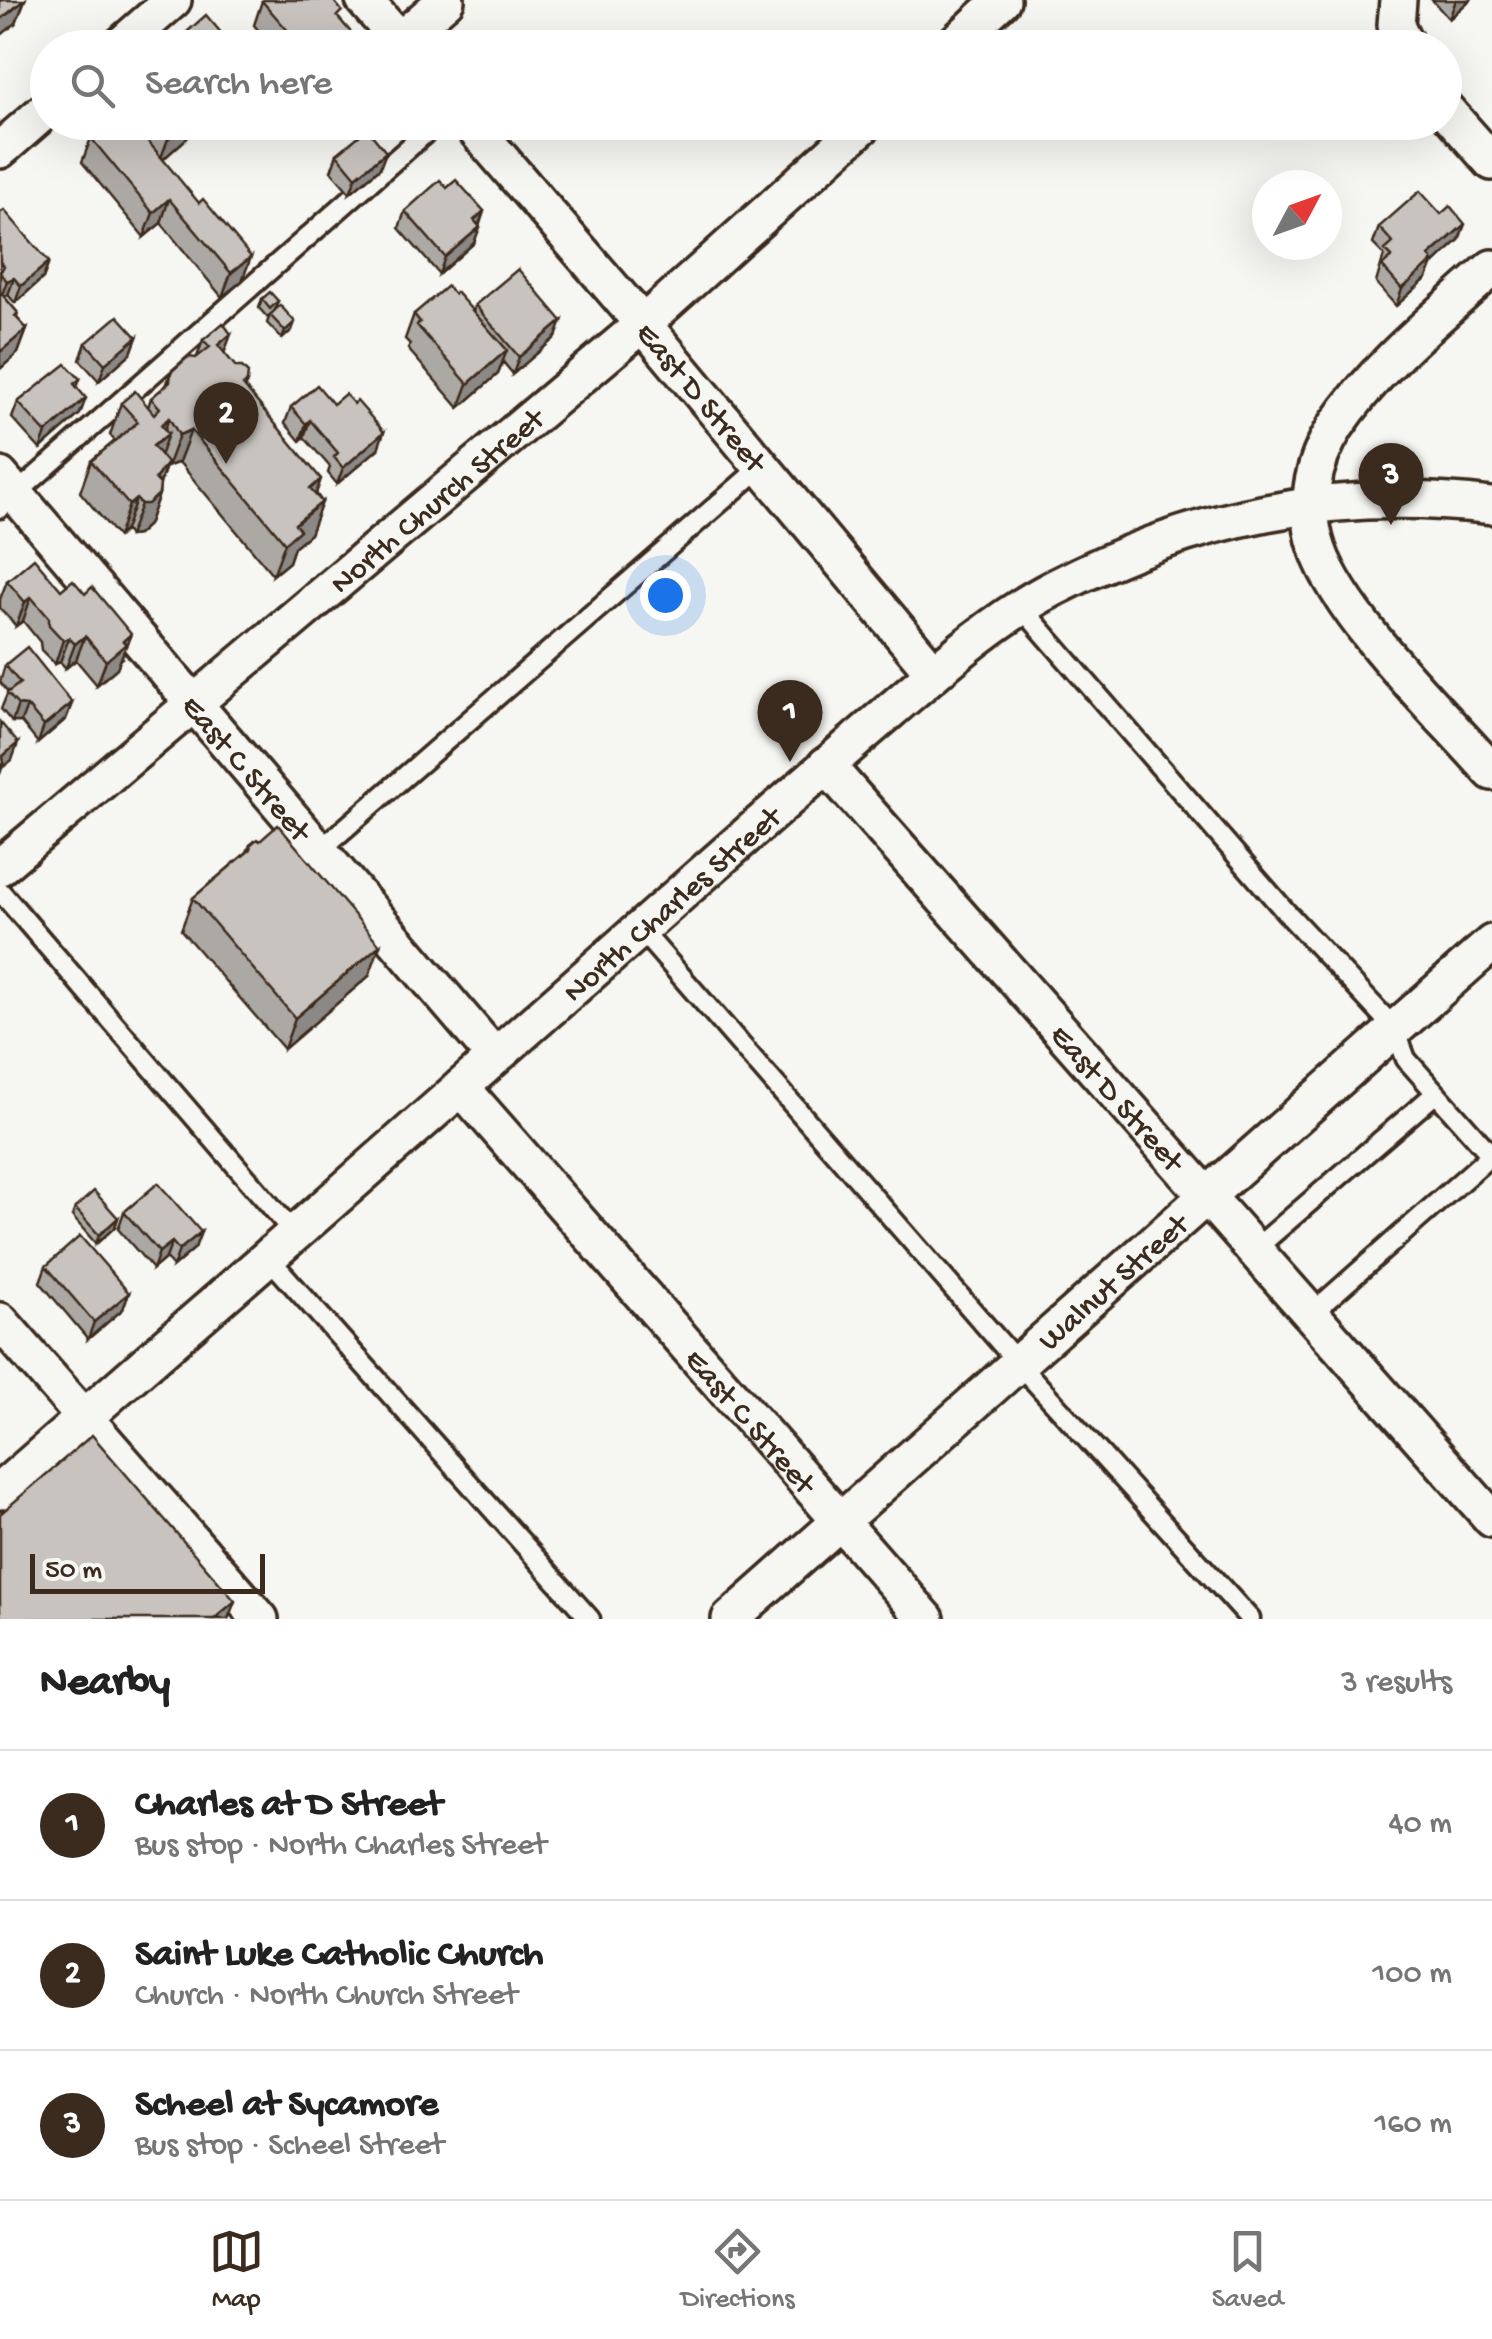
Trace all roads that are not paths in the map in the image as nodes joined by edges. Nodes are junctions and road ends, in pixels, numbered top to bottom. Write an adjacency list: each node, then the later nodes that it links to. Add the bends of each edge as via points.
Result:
1 (173, 0): 6 (street)
2 (364, 0): 7 (street)
3 (446, 0): 8 (street)
4 (1002, 0): 9 (street)
5 (1398, 0): 10 (street)
6 (139, 30)
7 (391, 30)
8 (417, 30)
9 (970, 30)
10 (1398, 30)
11 (30, 124): 16 (street)
12 (1462, 128): 17 (street)
13 (417, 140): 21 (lane)
14 (485, 140): 19 (street, East D Street)
15 (846, 140): 19 (street, North Church Street)
16 (0, 150)
17 (1492, 162)
18 (1492, 268): 22 (street, via 1369,384 1335,428 1314,474)
19 (643, 324): 20 (street, East D Street); 26 (street, North Church Street)
20 (762, 466): 25 (street, East D Street); 29 (lane)
21 (5, 493): 26 (street, East C Street)
22 (1310, 506): 23 (street, North Charles Street, via 1386,498); 24 (street, North Charles Street, via 1182,532 1110,560); 28 (street, via 1318,550 1342,594)
23 (1492, 506)
24 (1022, 608): 25 (street, North Charles Street); 34 (lane)
25 (934, 673): 27 (street, North Charles Street)
26 (193, 703): 29 (street, East C Street); 30 (street, North Church Street)
27 (826, 765): 32 (street, North Charles Street); 39 (street, East D Street)
28 (1492, 772)
29 (319, 851): 35 (street, East C Street)
30 (0, 867)
31 (0, 891): 40 (lane)
32 (640, 929): 35 (street, North Charles Street); 44 (lane)
33 (1492, 943): 34 (street, Walnut Street)
34 (1394, 1029): 37 (lane, via 1406,1059); 39 (street, Walnut Street)
35 (495, 1057): 36 (street, North Charles Street)
36 (461, 1087): 40 (street, North Charles Street); 48 (street, East C Street)
37 (1436, 1093): 38 (lane); 41 (lane)
38 (1491, 1156): 42 (lane)
39 (1206, 1196): 41 (street, East D Street); 44 (street, Walnut Street)
40 (281, 1245): 45 (street, North Charles Street); 50 (lane)
41 (1254, 1250): 42 (street, East D Street)
42 (1311, 1314): 47 (street, East D Street)
43 (0, 1321): 45 (street)
44 (1018, 1363): 48 (street, Walnut Street); 53 (lane)
45 (85, 1417): 46 (street, North Charles Street); 49 (street)
46 (0, 1491)
47 (1492, 1519)
48 (841, 1521): 51 (street, Walnut Street); 52 (street, East C Street)
49 (260, 1619)
50 (590, 1619)
51 (730, 1619)
52 (926, 1619)
53 (1250, 1619)

